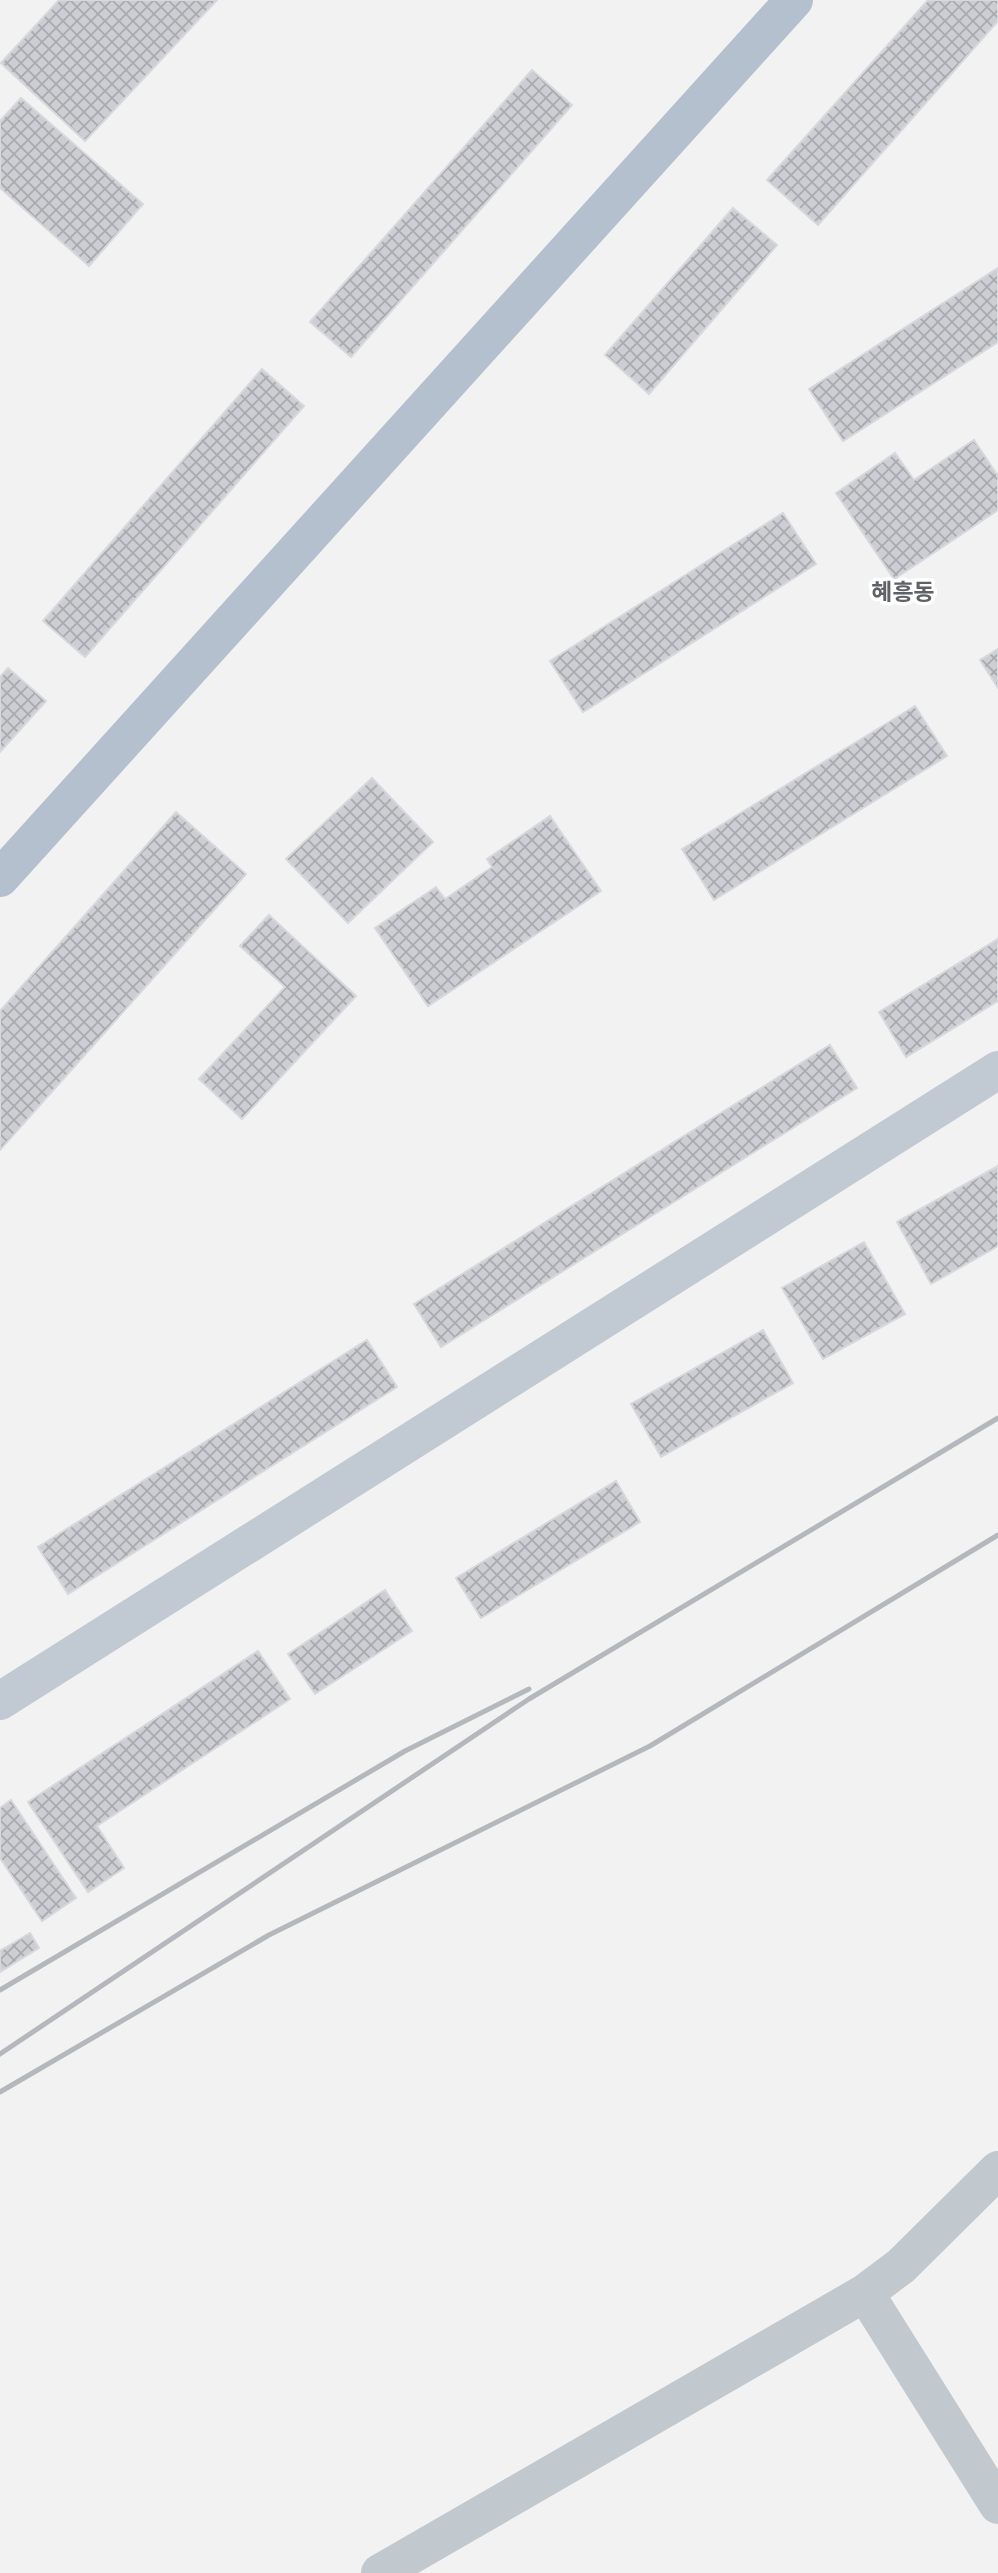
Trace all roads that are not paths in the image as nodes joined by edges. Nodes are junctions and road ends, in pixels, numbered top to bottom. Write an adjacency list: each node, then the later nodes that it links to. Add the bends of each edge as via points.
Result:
1 (794, 0): 2 (main road)
2 (0, 878)
3 (998, 1070): 4 (main road)
4 (0, 1701)
5 (998, 2171): 6 (street, via 901,2266)
6 (865, 2293): 7 (street); 8 (street)
7 (998, 2505)
8 (380, 2573)

